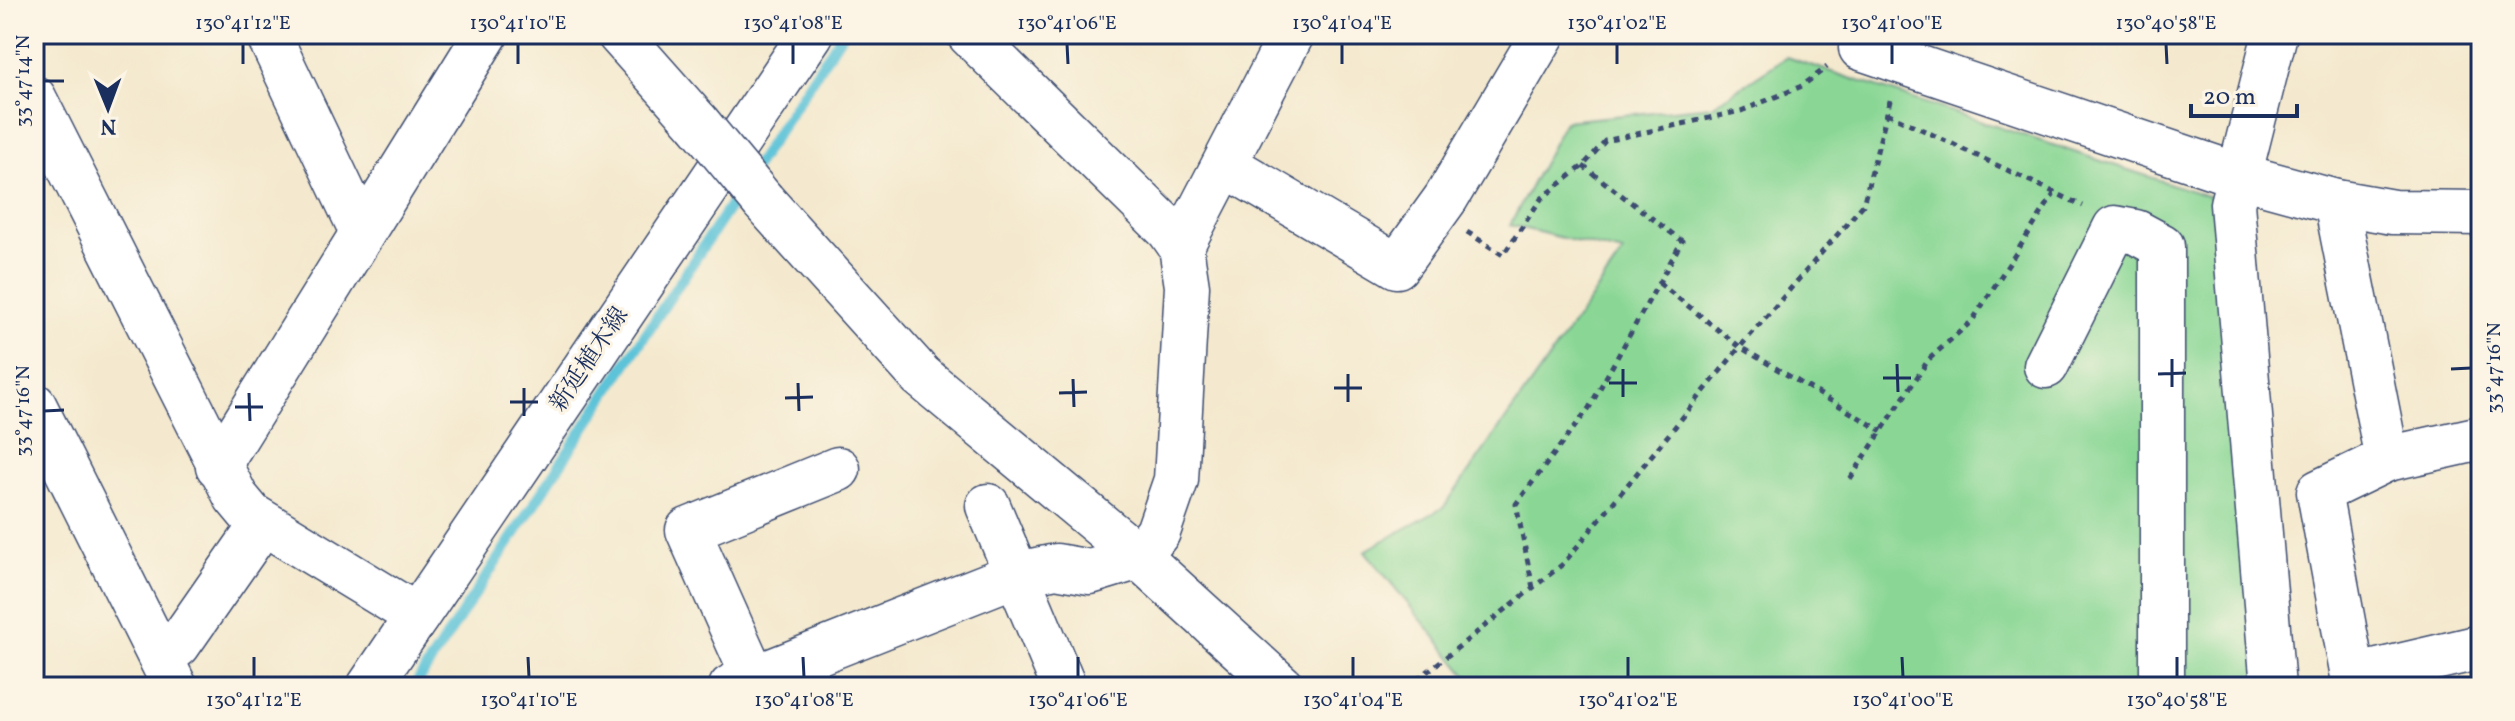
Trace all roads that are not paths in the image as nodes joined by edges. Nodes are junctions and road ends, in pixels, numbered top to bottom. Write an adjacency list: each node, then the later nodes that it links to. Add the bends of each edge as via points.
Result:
1 (268, 34): 15 (street)
2 (486, 34): 15 (street)
3 (619, 34): 25 (street, bridge, via 921,376)
4 (811, 34): 27 (street, 新延植木線)
5 (969, 34): 16 (street, via 1161,221)
6 (1292, 34): 11 (street)
7 (1543, 34): 11 (street, via 1397,266)
8 (2275, 34): 12 (street)
9 (1862, 41): 12 (street, via 1902,62)
10 (34, 98): 21 (street)
11 (1226, 165): 16 (street)
12 (2237, 175): 13 (street); 36 (street, via 2232,204)
13 (2336, 202): 14 (street, via 2393,212); 20 (street)
14 (2481, 213)
15 (362, 232): 21 (street)
16 (1181, 247): 25 (street, via 1187,286 1176,480 1158,532)
17 (2046, 366): 35 (street, via 2115,228 2162,246)
18 (34, 405): 29 (street)
19 (2481, 438): 20 (street)
20 (2387, 459): 30 (street, via 2319,492)
21 (218, 466): 24 (street, via 236,497)
22 (838, 469): 31 (street, via 688,530)
23 (988, 506): 26 (street)
24 (263, 523): 27 (street); 29 (street, via 178,645)
25 (1139, 557): 26 (street, via 1090,572 1056,566); 34 (street)
26 (1017, 574): 31 (street); 33 (street)
27 (417, 616): 32 (street, 新延植木線)
28 (2481, 647): 30 (street)
29 (168, 672)
30 (2354, 682)
31 (748, 684)
32 (369, 687)
33 (1064, 687)
34 (1282, 687)
35 (2162, 687)
36 (2273, 687)

